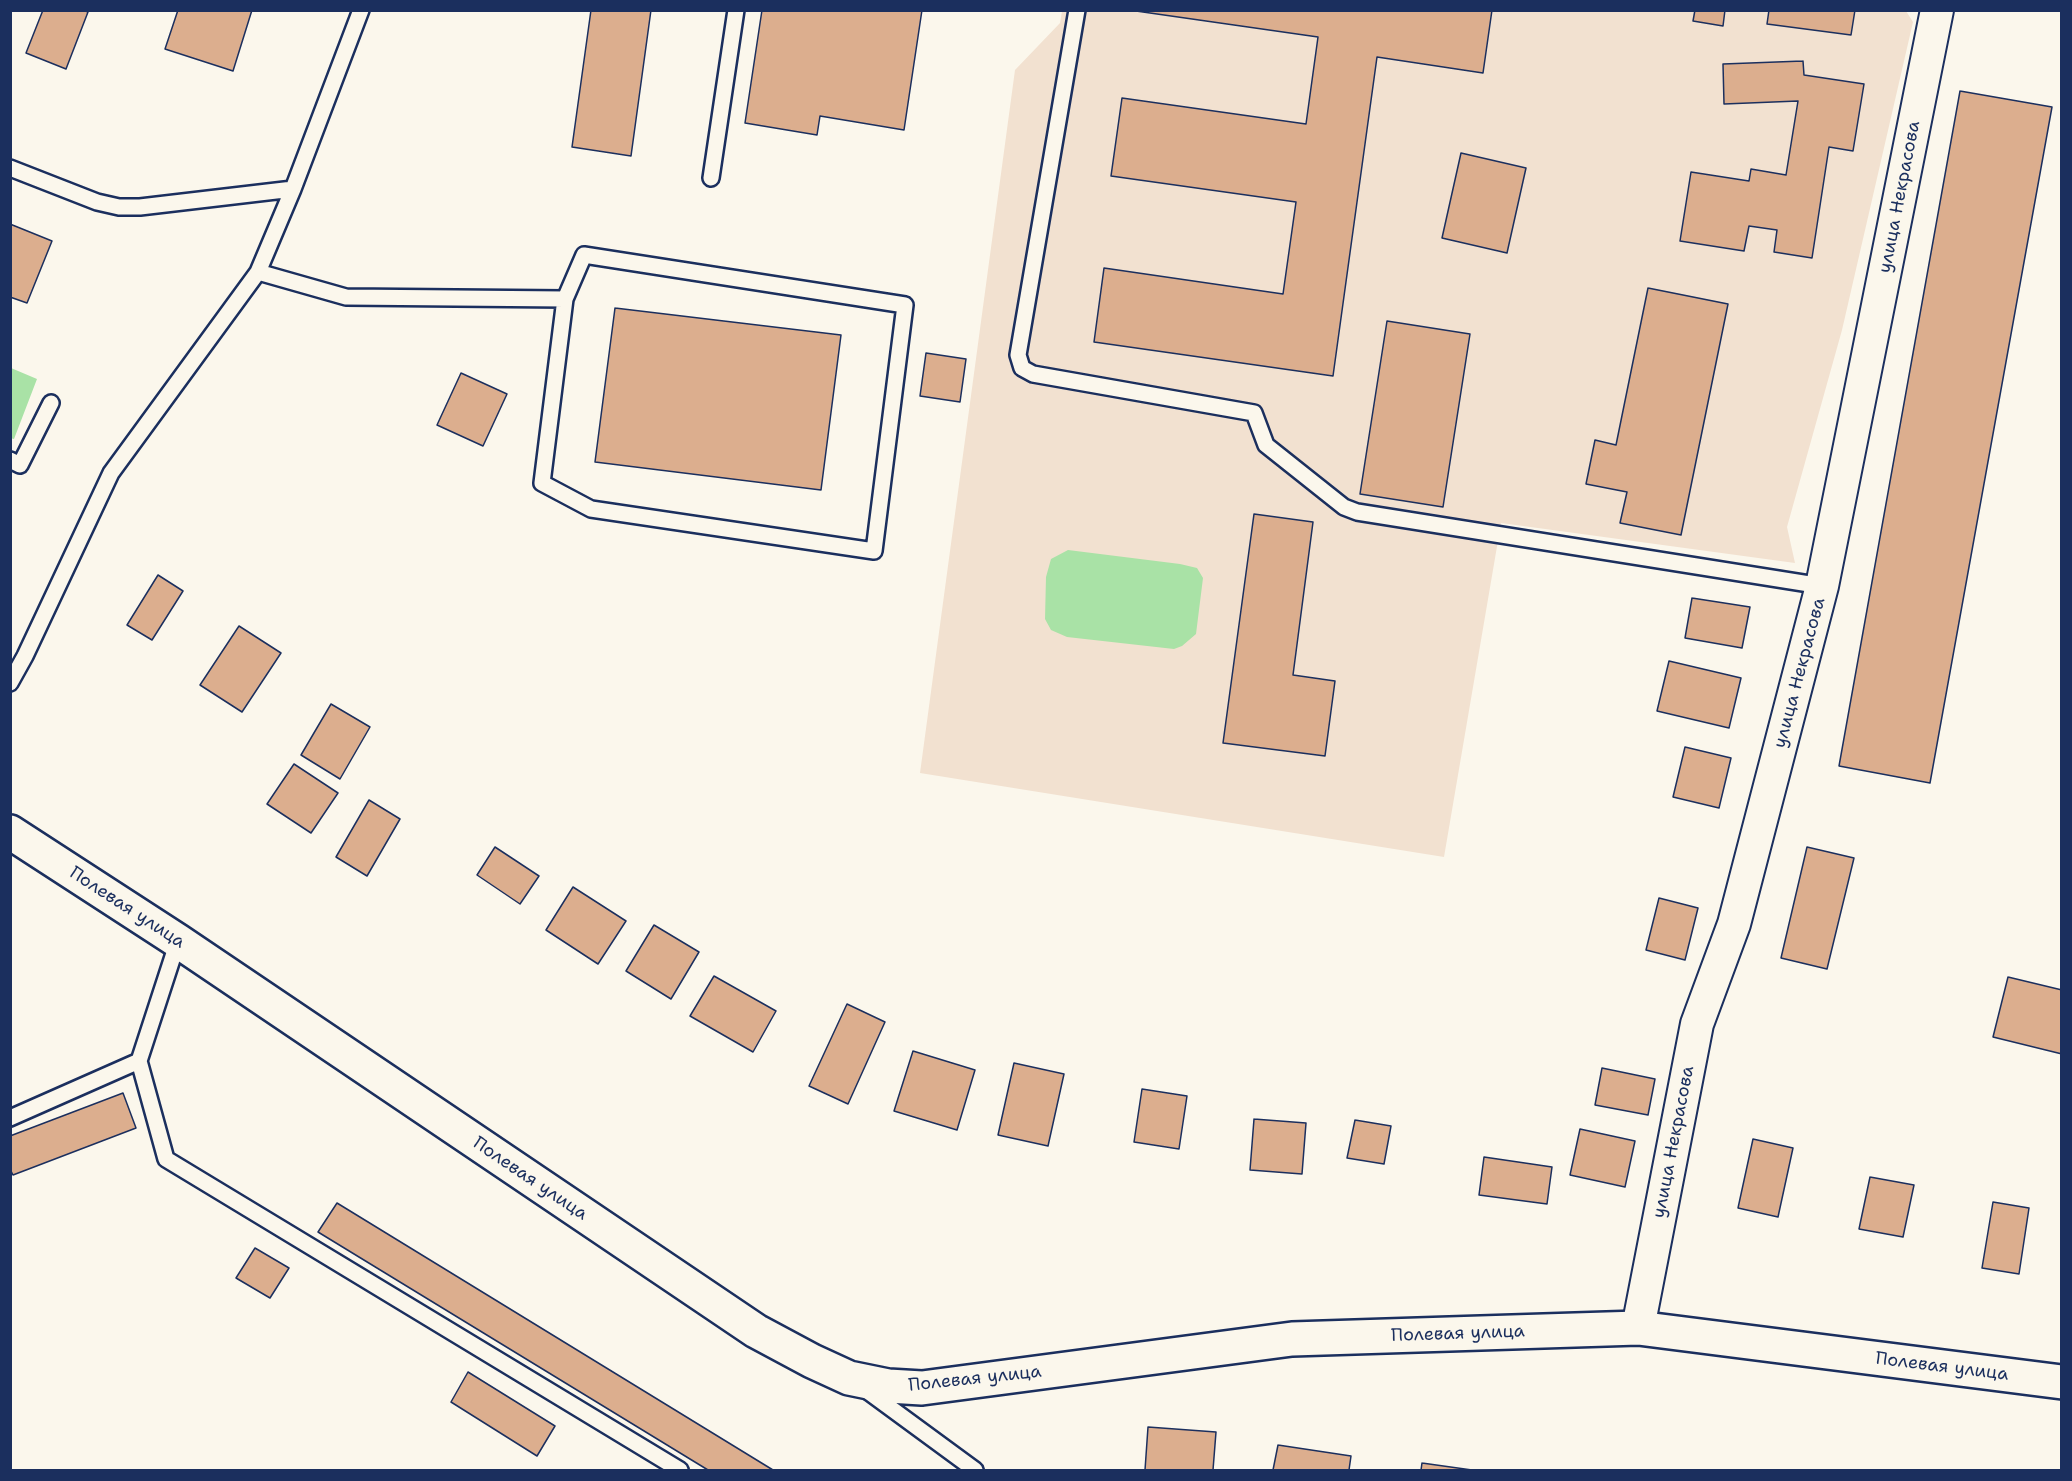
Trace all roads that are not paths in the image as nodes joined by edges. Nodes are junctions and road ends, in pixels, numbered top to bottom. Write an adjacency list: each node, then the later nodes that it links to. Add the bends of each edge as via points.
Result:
1 (361, 10): 7 (lane)
2 (736, 10): 6 (lane)
3 (1077, 10): 12 (lane, via 1018,355 1022,368 1032,375 1254,412 1266,445 1344,507 1357,512)
4 (1937, 10): 12 (street, улица Некрасова)
5 (10, 168): 7 (lane, via 118,207)
6 (711, 178)
7 (293, 189): 8 (lane)
8 (258, 272): 9 (lane, via 346,297); 13 (lane, via 111,473)
9 (566, 299): 9 (lane, via 584,255 905,305 874,551 591,509 542,483)
10 (51, 403): 11 (lane, via 20,465)
11 (10, 460)
12 (1822, 586): 18 (street, улица Некрасова, via 1734,924 1697,1024)
13 (10, 683)
14 (10, 832): 15 (street, Полевая улица)
15 (178, 941): 16 (lane); 19 (street, Полевая улица, via 756,1331)
16 (139, 1061): 17 (lane); 21 (lane, via 166,1159)
17 (10, 1119)
18 (1638, 1328): 19 (street, Полевая улица, via 1292,1339 922,1388); 20 (street, Полевая улица)
19 (849, 1378): 22 (lane)
20 (2061, 1382)
21 (680, 1470)
22 (975, 1470)

